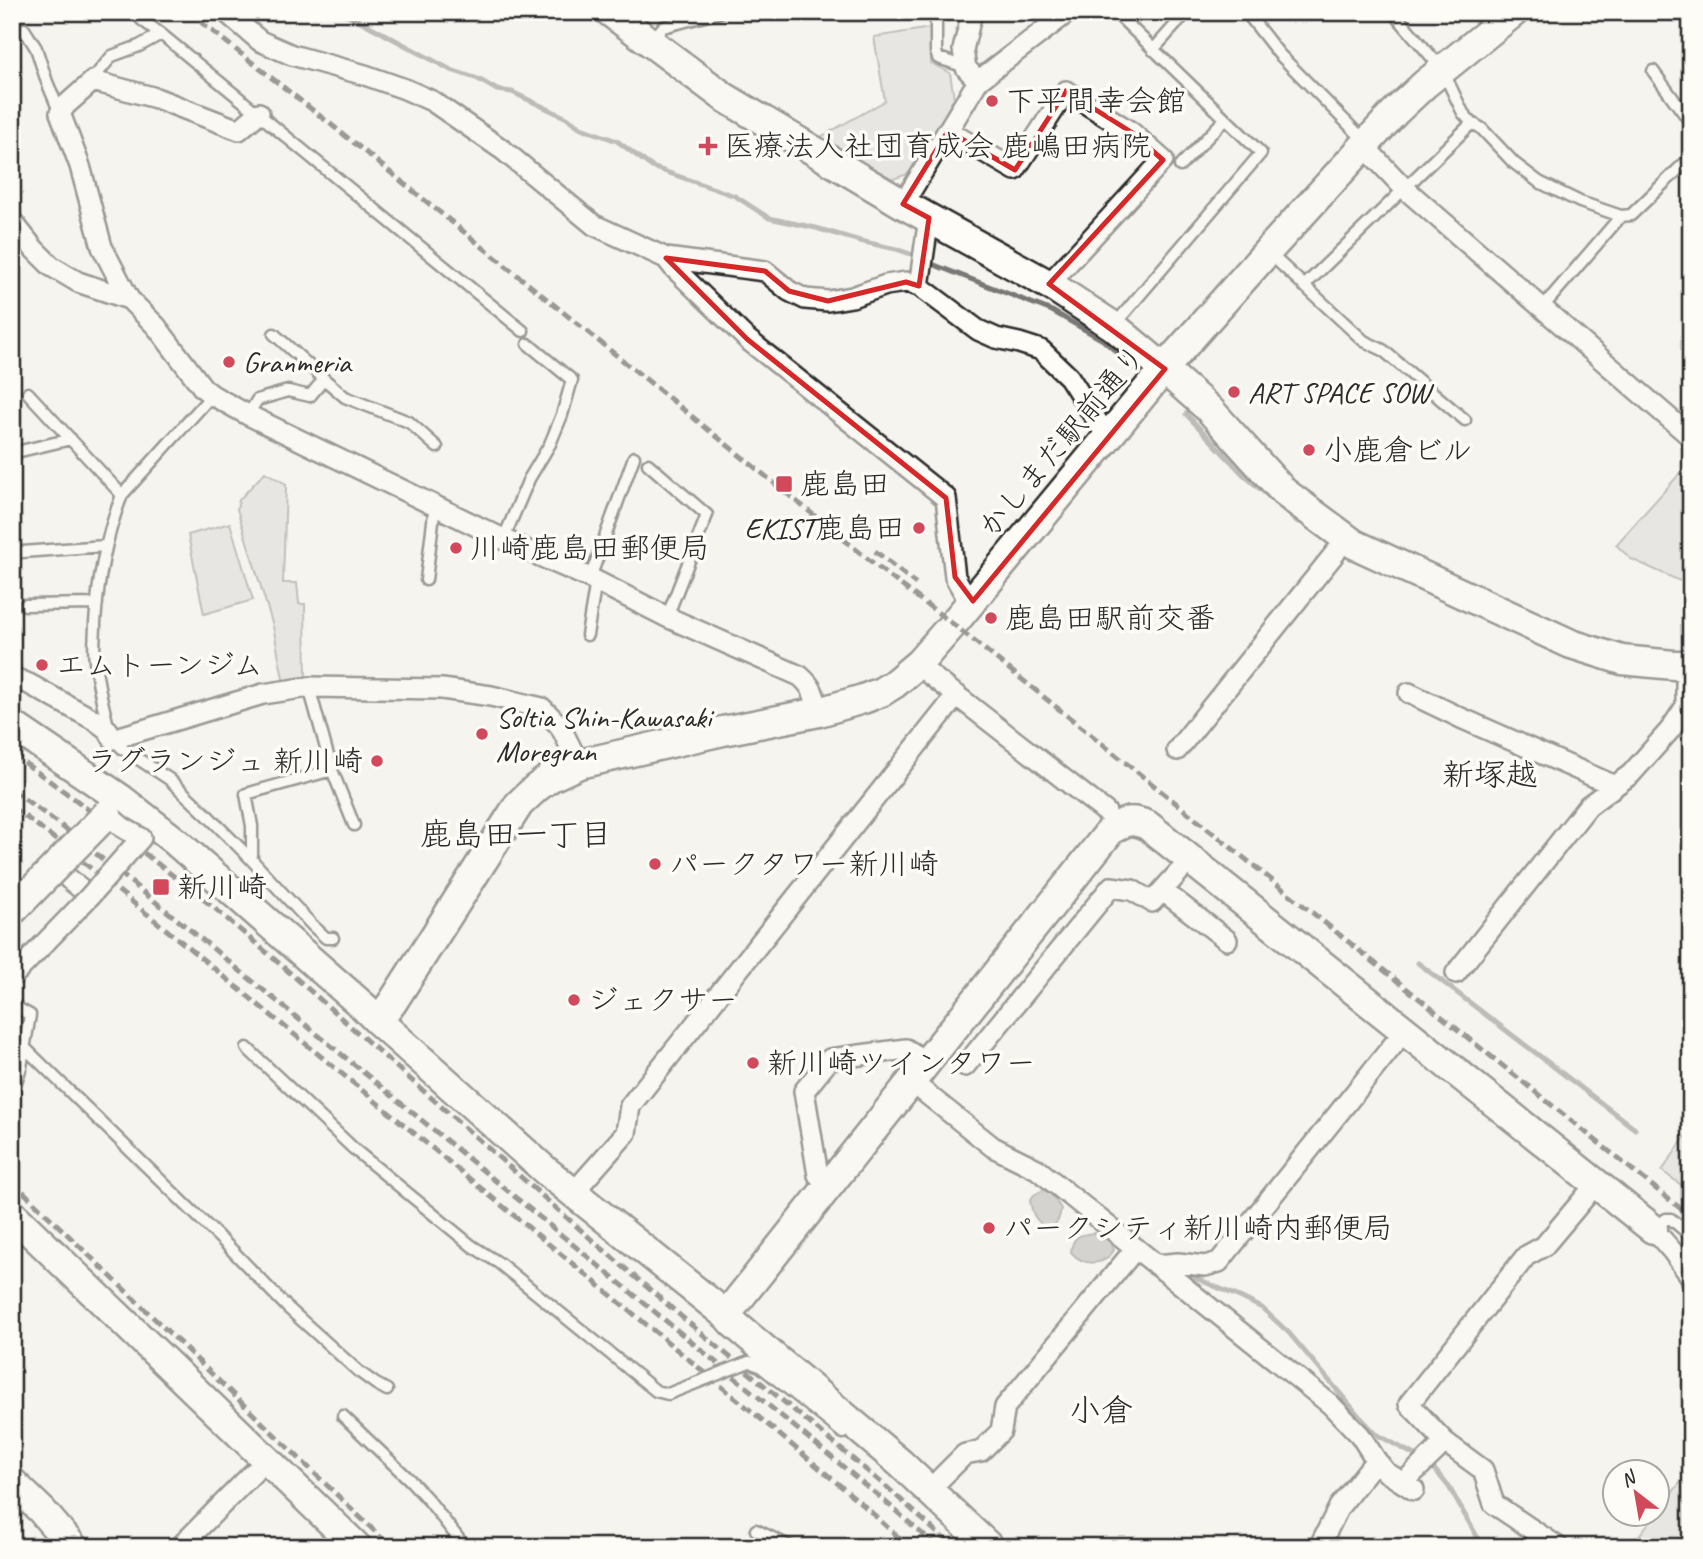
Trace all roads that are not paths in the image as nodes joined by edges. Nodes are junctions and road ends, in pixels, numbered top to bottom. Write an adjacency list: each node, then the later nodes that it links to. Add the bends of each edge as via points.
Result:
1 (135, 12): 14 (lane)
2 (226, 12): 36 (street, via 260,41 292,55 365,75 432,101 503,149 594,225)
3 (610, 12): 15 (street)
4 (720, 12): 15 (lane, via 663,27)
5 (936, 12): 19 (lane, via 938,58)
6 (972, 12): 19 (street, via 963,50)
7 (1068, 12): 19 (street)
8 (1115, 12): 16 (lane)
9 (1187, 12): 16 (lane)
10 (1246, 12): 27 (lane)
11 (1393, 12): 17 (lane)
12 (1514, 12): 17 (street, かしまだ駅前通り)
13 (24, 29): 21 (lane, via 36,48)
14 (161, 34): 20 (lane, via 112,56); 22 (lane)
15 (651, 42): 31 (street, via 724,97)
16 (1153, 50): 23 (lane)
17 (1442, 69): 24 (lane); 27 (street, かしまだ駅前通り)
18 (1653, 71): 25 (lane)
19 (972, 74): 26 (street)
20 (93, 81): 21 (street); 22 (street, via 156,98 239,130)
21 (60, 113): 40 (street, via 102,247)
22 (259, 113): 43 (lane)
23 (1225, 119): 29 (lane); 42 (lane, via 1261,153)
24 (1472, 122): 30 (lane); 32 (lane, via 1539,182)
25 (1691, 123)
26 (948, 131): 31 (street); 37 (street, via 1015,170 1066,91 1131,132 1163,160)
27 (1364, 146): 30 (street); 35 (street, かしまだ駅前通り)
28 (1689, 162): 32 (lane, via 1631,215)
29 (1180, 166)
30 (1404, 188): 38 (lane); 41 (street)
31 (903, 204): 33 (street)
32 (1621, 216): 41 (lane)
33 (929, 218): 37 (street); 39 (street)
34 (12, 221): 40 (street, via 51,267 78,282)
35 (1267, 252): 38 (lane); 46 (street, かしまだ駅前通り)
36 (666, 258): 39 (street, via 765,271 805,299 828,302 886,285 906,282); 67 (street, via 747,339 947,498 955,577)
37 (1049, 284): 42 (street)
38 (1304, 285): 51 (lane, via 1364,341 1383,350)
39 (919, 286): 53 (street, via 978,330 1041,350 1069,377)
40 (129, 299): 49 (street)
41 (1542, 308): 52 (street)
42 (1114, 326): 46 (street)
43 (523, 331)
44 (274, 334): 47 (lane)
45 (528, 344): 61 (lane, via 572,380 550,444)
46 (1165, 369): 53 (street, かしまだ駅前通り); 73 (street, via 1209,409 1284,492 1354,544 1571,644 1622,660 1674,665)
47 (324, 379): 50 (lane, via 310,396 288,391 257,400); 55 (lane, via 345,397 409,422)
48 (28, 393): 54 (lane)
49 (212, 395): 50 (street); 59 (lane)
50 (248, 415): 60 (street)
51 (1465, 420)
52 (1691, 437)
53 (1108, 438): 67 (street, かしまだ駅前通り)
54 (71, 439): 56 (lane); 59 (lane)
55 (437, 447)
56 (12, 453)
57 (634, 457): 66 (lane)
58 (648, 464): 70 (lane, via 707,515)
59 (122, 495): 62 (lane)
60 (437, 507): 61 (street); 65 (lane)
61 (503, 540): 66 (street)
62 (105, 546): 63 (lane); 68 (lane)
63 (22, 552)
64 (1336, 552): 81 (street)
65 (426, 580)
66 (593, 580): 70 (street); 71 (lane)
67 (973, 601): 78 (street, かしまだ駅前通り, via 919,663 894,684)
68 (97, 604): 69 (lane); 80 (lane, via 94,660)
69 (24, 605)
70 (667, 617): 78 (street, via 800,676 809,684)
71 (587, 635)
72 (929, 674): 77 (street)
73 (1688, 674): 84 (street, via 1686,706 1670,730)
74 (12, 677): 80 (street)
75 (309, 687): 80 (street, via 263,694); 82 (street, via 442,689 528,704 542,708 560,726); 83 (lane)
76 (1409, 693): 84 (street)
77 (957, 695): 86 (street); 108 (street, via 630,1107 626,1133)
78 (819, 712): 82 (street, かしまだ駅前通り)
79 (12, 725): 85 (street)
80 (111, 734): 88 (lane, via 123,749 169,779)
81 (1177, 750)
82 (579, 764): 99 (street, かしまだ駅前通り, via 551,777 519,804 392,1003)
83 (332, 770): 87 (lane); 88 (lane, via 246,794 253,826)
84 (1615, 786): 96 (street, via 1588,806)
85 (114, 807): 92 (street, bridge, via 122,827 141,838); 93 (street, bridge); 99 (street, via 174,841)
86 (1106, 811)
87 (354, 825)
88 (250, 858): 94 (lane, via 312,925 326,938)
89 (1179, 872): 91 (street)
90 (69, 879): 92 (street)
91 (1163, 891): 95 (street); 104 (street, via 1152,902 1132,890 1111,887)
92 (90, 897): 97 (street, bridge)
93 (12, 911)
94 (333, 938)
95 (1227, 940)
96 (1456, 973)
97 (12, 977)
98 (12, 1005): 101 (lane, via 30,1016)
99 (371, 1014): 116 (street, via 546,1171)
100 (1394, 1044): 114 (street, via 1219,1262)
101 (24, 1047): 106 (lane); 117 (lane, via 288,1308 358,1371)
102 (247, 1048): 119 (lane, bridge, via 355,1150 656,1391 668,1394 749,1362)
103 (914, 1054): 107 (street, via 906,1049 830,1059 804,1091)
104 (965, 1066)
105 (923, 1091): 113 (street, via 993,1147 1037,1169)
106 (12, 1094)
107 (818, 1175)
108 (581, 1184)
109 (1586, 1196): 120 (street, via 1544,1245 1526,1256 1409,1404)
110 (12, 1214): 128 (street)
111 (1653, 1229): 112 (lane, via 1671,1219); 115 (street); 116 (street, via 1147,825 1125,821 1111,830)
112 (1691, 1236)
113 (1136, 1248): 114 (street); 123 (street, via 1005,1407 1001,1431 981,1451 965,1454)
114 (1156, 1265): 121 (street, via 1330,1404 1360,1435)
115 (1691, 1277)
116 (726, 1315): 131 (street, via 900,1462)
117 (387, 1390)
118 (343, 1416): 129 (lane, via 411,1481)
119 (852, 1440)
120 (1445, 1442): 121 (street, via 1425,1461 1409,1487); 133 (street, via 1483,1470 1494,1504)
121 (1376, 1460): 132 (street, via 1339,1507)
122 (254, 1472): 127 (street)
123 (940, 1479)
124 (13, 1485): 126 (street)
125 (756, 1530): 130 (lane)
126 (73, 1547)
127 (180, 1547)
128 (357, 1547)
129 (465, 1547)
130 (791, 1547)
131 (989, 1547)
132 (1319, 1547)
133 (1558, 1547)

